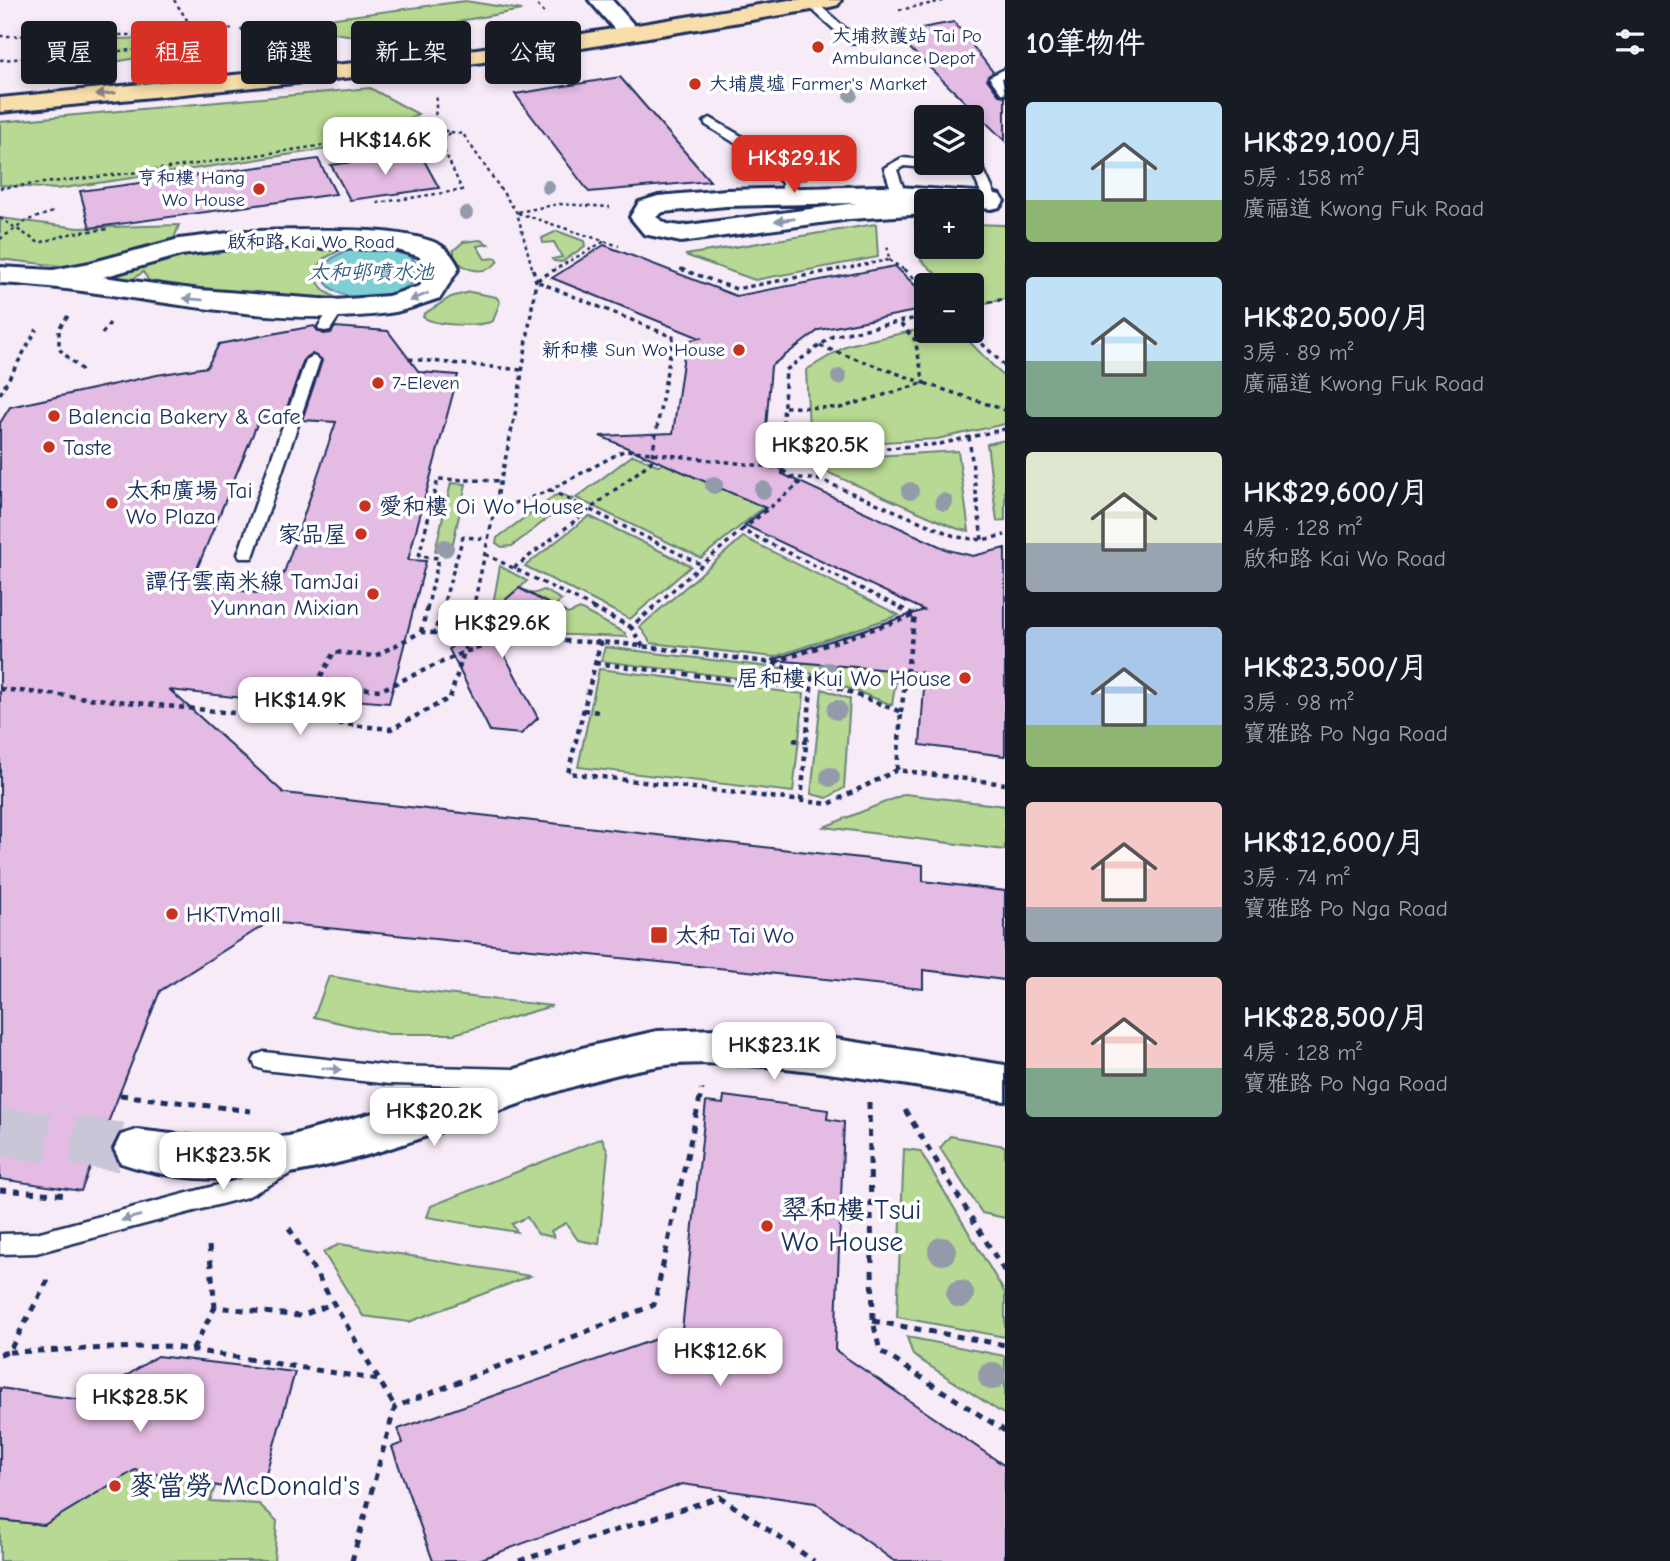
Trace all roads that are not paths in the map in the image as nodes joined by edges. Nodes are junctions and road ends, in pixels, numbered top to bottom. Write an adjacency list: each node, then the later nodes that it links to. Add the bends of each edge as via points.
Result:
1 (702, 0): 3 (main road)
2 (820, 1): 6 (main road); 8 (lane)
3 (607, 7): 4 (main road); 6 (street)
4 (577, 19)
5 (485, 32): 7 (main road)
6 (630, 33): 11 (main road, one-way to 11, via 425,63)
7 (474, 34)
8 (853, 41)
9 (1005, 73): 10 (lane, via 995,77)
10 (1005, 90)
11 (0, 105)
12 (710, 122): 13 (lane, via 764,155 789,183)
13 (787, 196): 15 (street); 15 (street, one-way to 13, via 681,234 654,229 643,217 648,208 666,202)
14 (989, 202): 15 (street)
15 (909, 203)
16 (0, 275): 17 (street, 啟和路 Kai Wo Road)
17 (53, 278): 17 (street, 啟和路 Kai Wo Road, one-way to 17, via 179,247 246,239 395,241 428,250 445,268 443,281 417,300 331,317)
18 (313, 360): 19 (lane)
19 (246, 554)
20 (264, 1061): 21 (lane, one-way to 21, via 389,1075)
21 (540, 1078): 22 (street, via 660,1049 711,1046 796,1051); 24 (street)
22 (1005, 1083)
23 (137, 1149): 24 (street, via 196,1158 263,1159)
24 (308, 1151): 25 (lane, one-way to 25, via 247,1187 36,1243)
25 (0, 1244)

